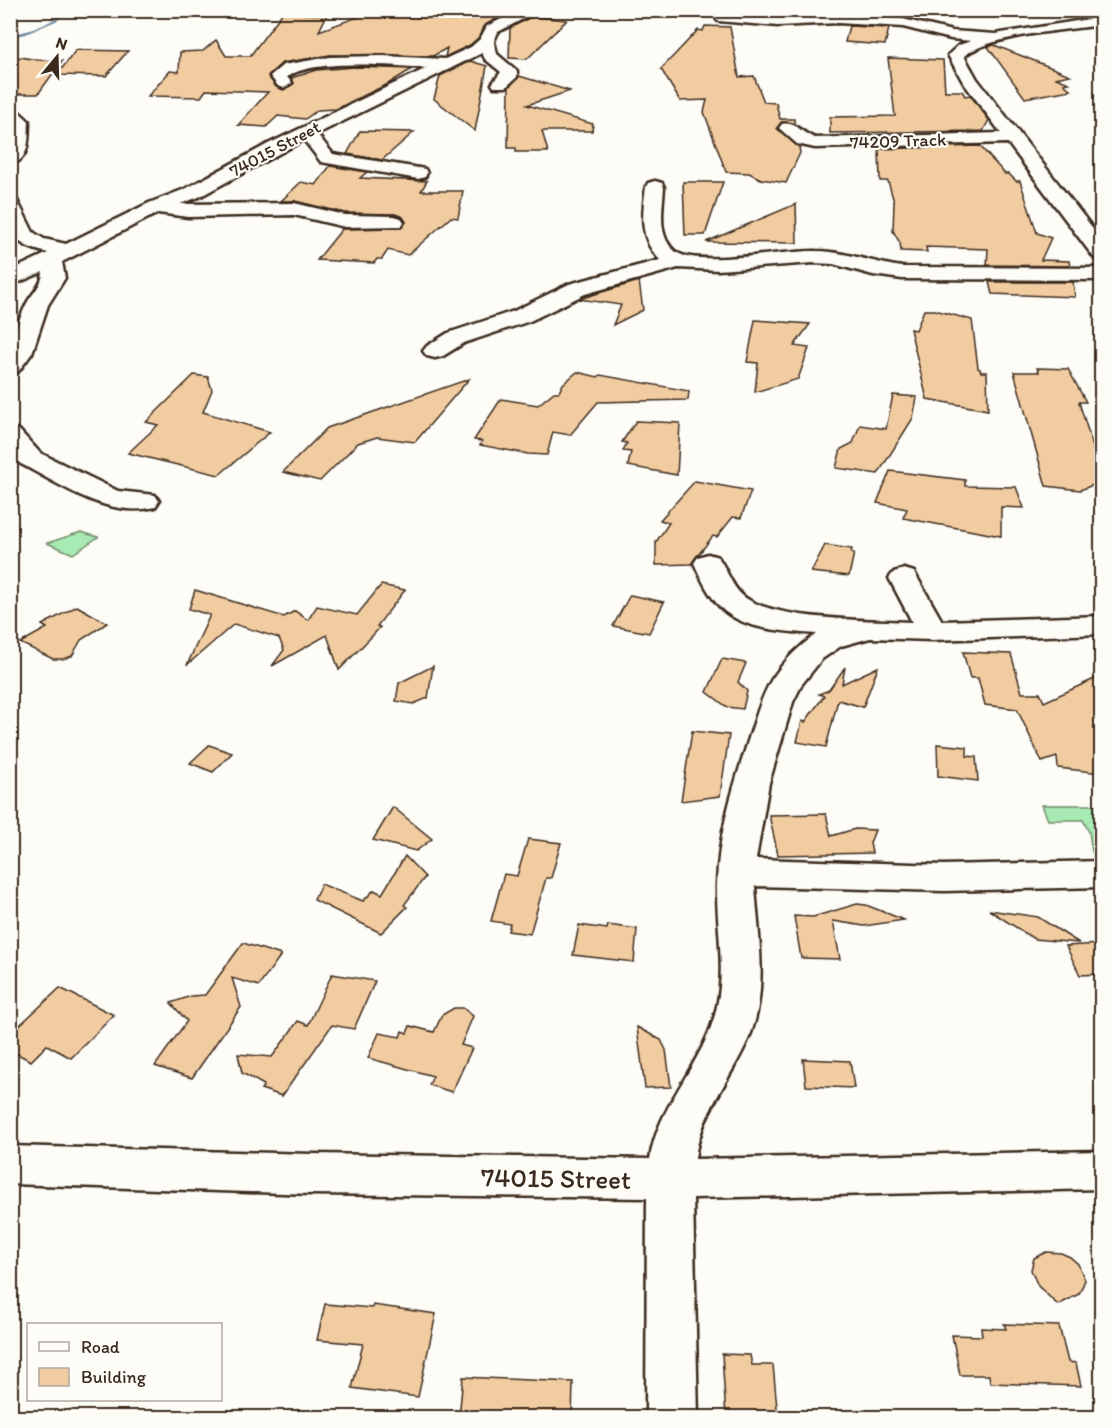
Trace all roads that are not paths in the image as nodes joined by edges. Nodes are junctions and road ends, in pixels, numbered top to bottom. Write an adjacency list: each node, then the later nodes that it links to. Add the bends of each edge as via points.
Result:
1 (533, 10): 5 (street, 74015 Street, via 492,29)
2 (723, 18): 4 (street, via 903,23 951,35)
3 (1101, 21): 4 (street, via 1040,25)
4 (1000, 38): 12 (street, via 964,47 957,59)
5 (486, 41): 6 (street, 74015 Street); 8 (street, via 490,56 509,71 509,77)
6 (447, 64): 7 (street, via 313,63 279,72); 11 (street, 74015 Street)
7 (284, 83)
8 (500, 84)
9 (10, 113): 13 (street, via 20,121 18,152)
10 (788, 128): 12 (street, 74209 Track, via 803,140 815,143)
11 (307, 132): 14 (street, via 327,158); 17 (street, 74015 Street, via 192,193)
12 (1014, 138): 19 (street)
13 (10, 160)
14 (418, 173)
15 (655, 187): 24 (street, via 656,244 665,256)
16 (10, 204): 21 (street, via 26,237)
17 (156, 207): 20 (street, via 173,211 294,209 345,221); 21 (street, 74015 Street)
18 (1090, 211): 19 (street)
19 (1070, 212): 22 (street)
20 (394, 222)
21 (71, 251): 23 (street, 74015 Street)
22 (1101, 255)
23 (51, 261): 26 (street, 74015 Street); 28 (street, via 54,278 37,305 20,353)
24 (678, 262): 25 (street, via 730,263 814,256 902,273); 27 (street, via 577,289 522,316 456,338)
25 (1101, 274)
26 (10, 280)
27 (435, 351)
28 (10, 367)
29 (10, 435): 30 (street, via 28,457 59,473 113,499)
30 (145, 501)
31 (708, 562): 34 (street, via 724,594 755,615)
32 (904, 578): 35 (street)
33 (1101, 625): 35 (street)
34 (870, 629): 35 (street); 36 (street, via 830,639 811,652 787,681 752,783)
35 (932, 631)
36 (737, 872): 37 (street, via 944,878); 40 (street, via 738,1006 730,1034 675,1138)
37 (1101, 874)
38 (10, 1165): 40 (street, 74015 Street)
39 (1101, 1170): 40 (street, 74015 Street)
40 (670, 1179): 41 (street)
41 (672, 1418)

